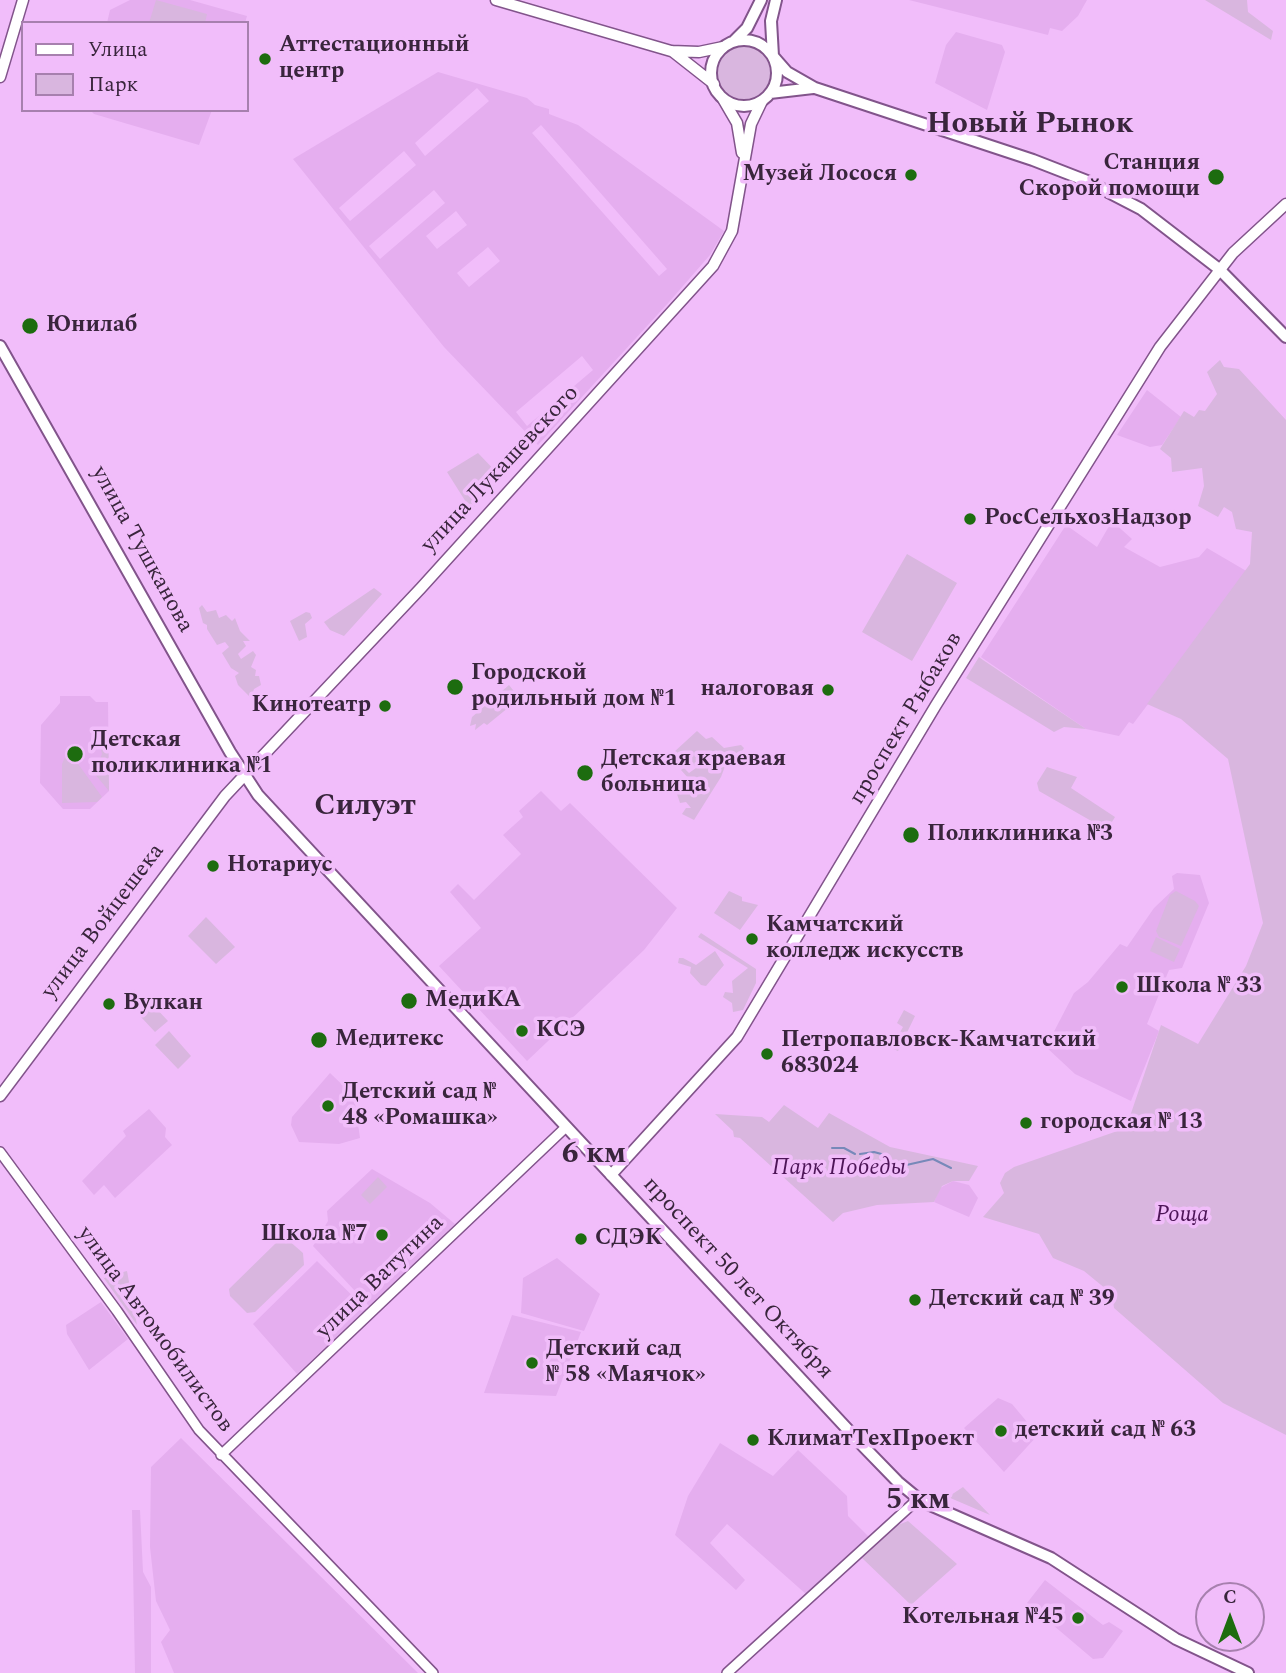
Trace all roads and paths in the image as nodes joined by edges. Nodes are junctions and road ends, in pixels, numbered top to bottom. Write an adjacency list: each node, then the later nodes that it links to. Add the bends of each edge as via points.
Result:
1 (23, 0): 8 (main road)
2 (496, 0): 6 (main road)
3 (761, 0): 5 (main road, via 747,28)
4 (776, 0): 7 (main road, via 771,22)
5 (727, 44): 6 (main road, via 699,52); 7 (main road, via 752,40); 9 (main road, via 712,63)
6 (671, 51): 9 (main road)
7 (773, 56): 10 (main road, via 787,72); 11 (main road, via 777,75)
8 (0, 77)
9 (713, 85): 12 (main road)
10 (815, 88): 11 (main road); 15 (main road, via 1087,181 1141,209)
11 (766, 97): 12 (main road, via 743,106); 13 (main road, улица Лукашевского, via 751,124)
12 (723, 99): 13 (main road, улица Лукашевского, via 737,122)
13 (743, 167): 18 (main road, улица Лукашевского, via 732,231 706,274)
14 (1286, 204): 15 (main road, проспект Рыбаков)
15 (1219, 270): 16 (main road); 22 (main road, проспект Рыбаков, via 1134,388 737,1037)
16 (1286, 337)
17 (0, 346): 18 (main road, улица Тушканова)
18 (245, 776): 19 (main road, улица Войцешека, via 183,849); 20 (main road, проспект 50 лет Октября, via 262,801)
19 (0, 1096)
20 (566, 1127): 22 (main road, проспект 50 лет Октября); 23 (street, улица Ватутина)
21 (0, 1152): 23 (street, улица Автомобилистов, via 128,1326 181,1408)
22 (611, 1175): 24 (main road, проспект 50 лет Октября)
23 (221, 1455): 25 (street, улица Автомобилистов)
24 (914, 1502): 26 (street); 27 (main road, проспект 50 лет Октября, via 1051,1558 1176,1639)
25 (433, 1673)
26 (727, 1673)
27 (1248, 1673)

